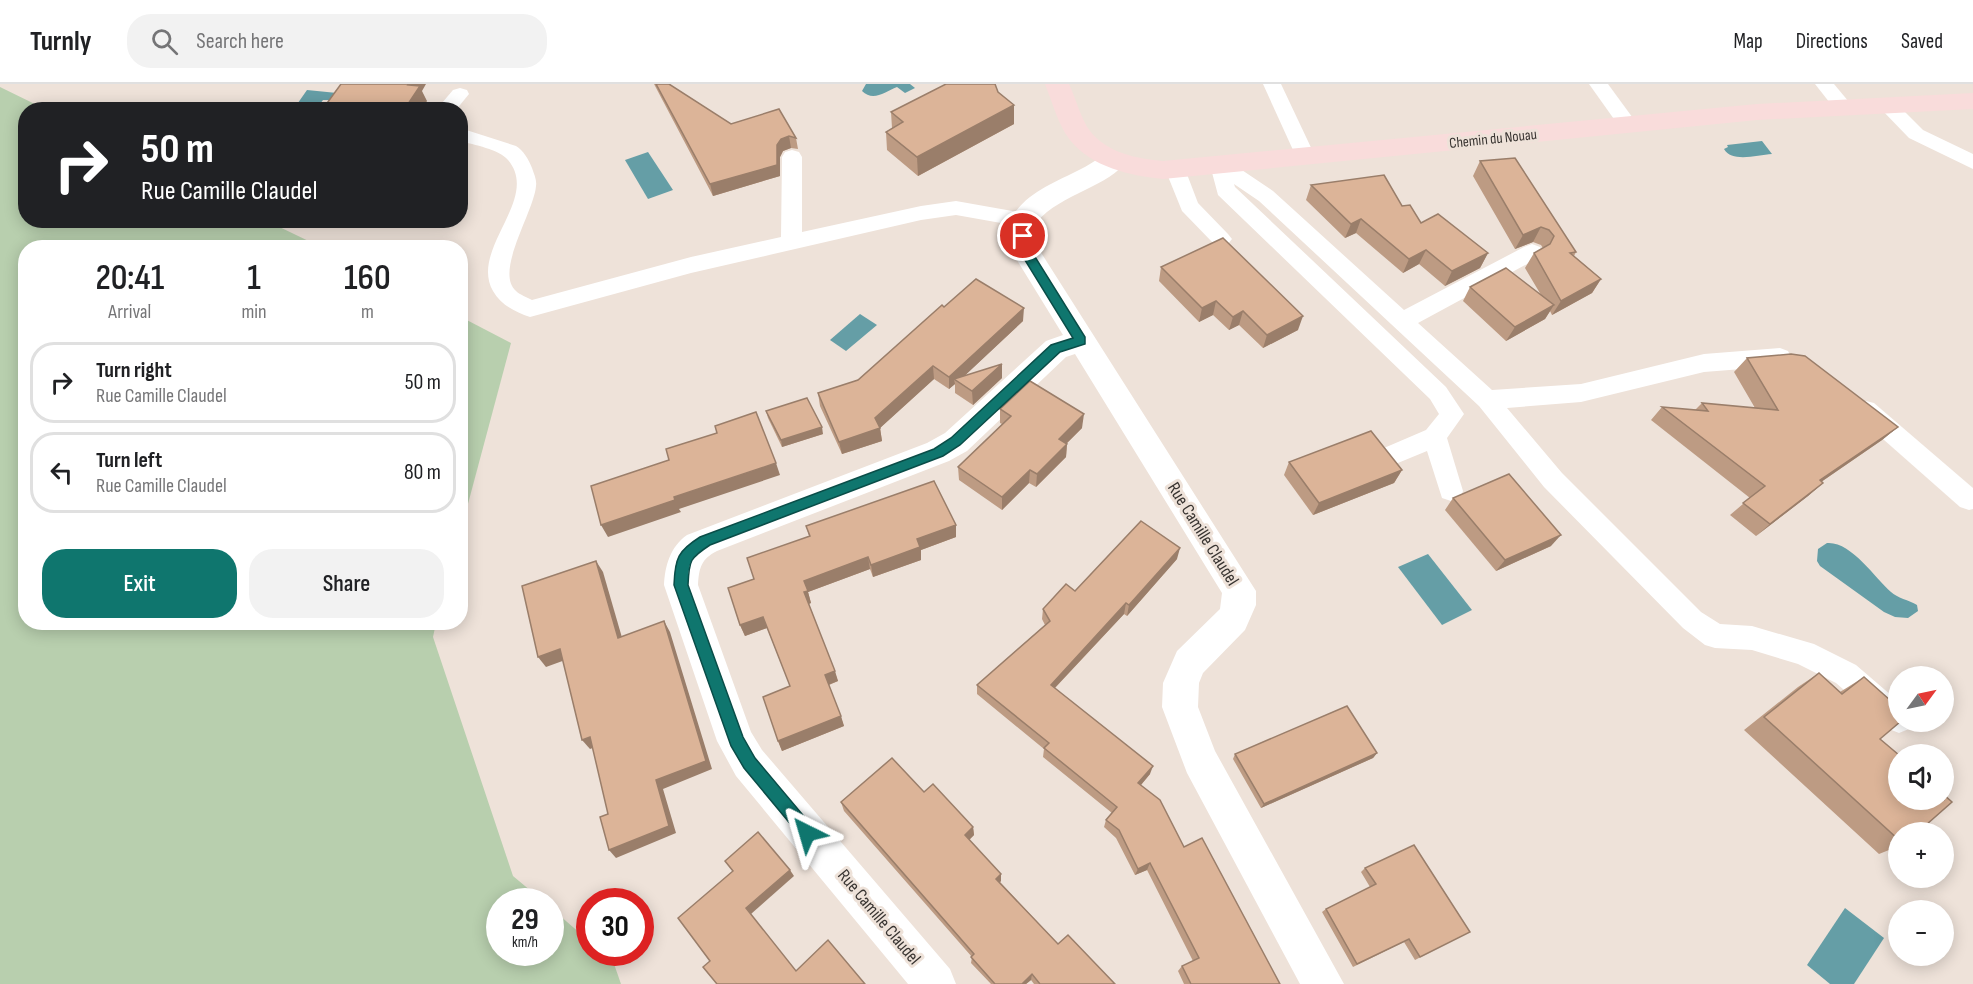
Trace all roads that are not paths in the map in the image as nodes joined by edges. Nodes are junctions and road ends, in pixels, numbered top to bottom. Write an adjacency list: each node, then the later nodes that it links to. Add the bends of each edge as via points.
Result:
1 (1057, 84): 14 (street, Chemin du Nouau, via 1079,135)
2 (1272, 84): 12 (lane)
3 (1598, 84): 10 (lane)
4 (1824, 84): 9 (lane)
5 (460, 94): 7 (lane)
6 (1973, 101): 8 (street, Chemin du Nouau)
7 (453, 102)
8 (1888, 106): 9 (street, Chemin du Nouau); 15 (lane, via 1916,134)
9 (1844, 108): 10 (street, Chemin du Nouau)
10 (1628, 125): 12 (street, Chemin du Nouau)
11 (468, 137): 20 (lane, via 513,153 526,173 526,194 500,257 497,275 504,292 516,304 530,309)
12 (1305, 156): 16 (street, Chemin du Nouau)
13 (792, 157): 20 (lane)
14 (1114, 160): 17 (street, Chemin du Nouau, via 1149,169); 18 (street, via 1101,171 1047,195)
15 (1973, 162)
16 (1220, 165): 17 (street, Chemin du Nouau); 22 (lane, via 1266,196); 27 (lane, via 1225,190 1438,393 1452,414)
17 (1175, 169): 19 (lane, via 1189,206)
18 (1023, 220): 20 (lane, via 956,208); 23 (street, Rue Camille Claudel, via 1026,252)
19 (1221, 239)
20 (792, 242)
21 (1532, 252): 22 (lane)
22 (1402, 321): 26 (lane)
23 (1080, 341): 32 (street, Rue Camille Claudel, via 1056,349 956,441 938,452 695,545 686,553 682,567 681,585 736,741 749,763); 33 (street, Rue Camille Claudel, via 1239,591 1233,619 1190,662 1181,683 1180,707 1200,760)
24 (1798, 360): 26 (lane, via 1778,357 1704,363 1581,393)
25 (1846, 395): 30 (lane)
26 (1487, 400): 31 (lane, via 1553,480 1692,620 1715,636 1752,638 1804,653 1846,674)
27 (1435, 437): 28 (lane); 29 (lane)
28 (1393, 455)
29 (1451, 491)
30 (1969, 500)
31 (1888, 710)
32 (935, 984)
33 (1323, 984)

